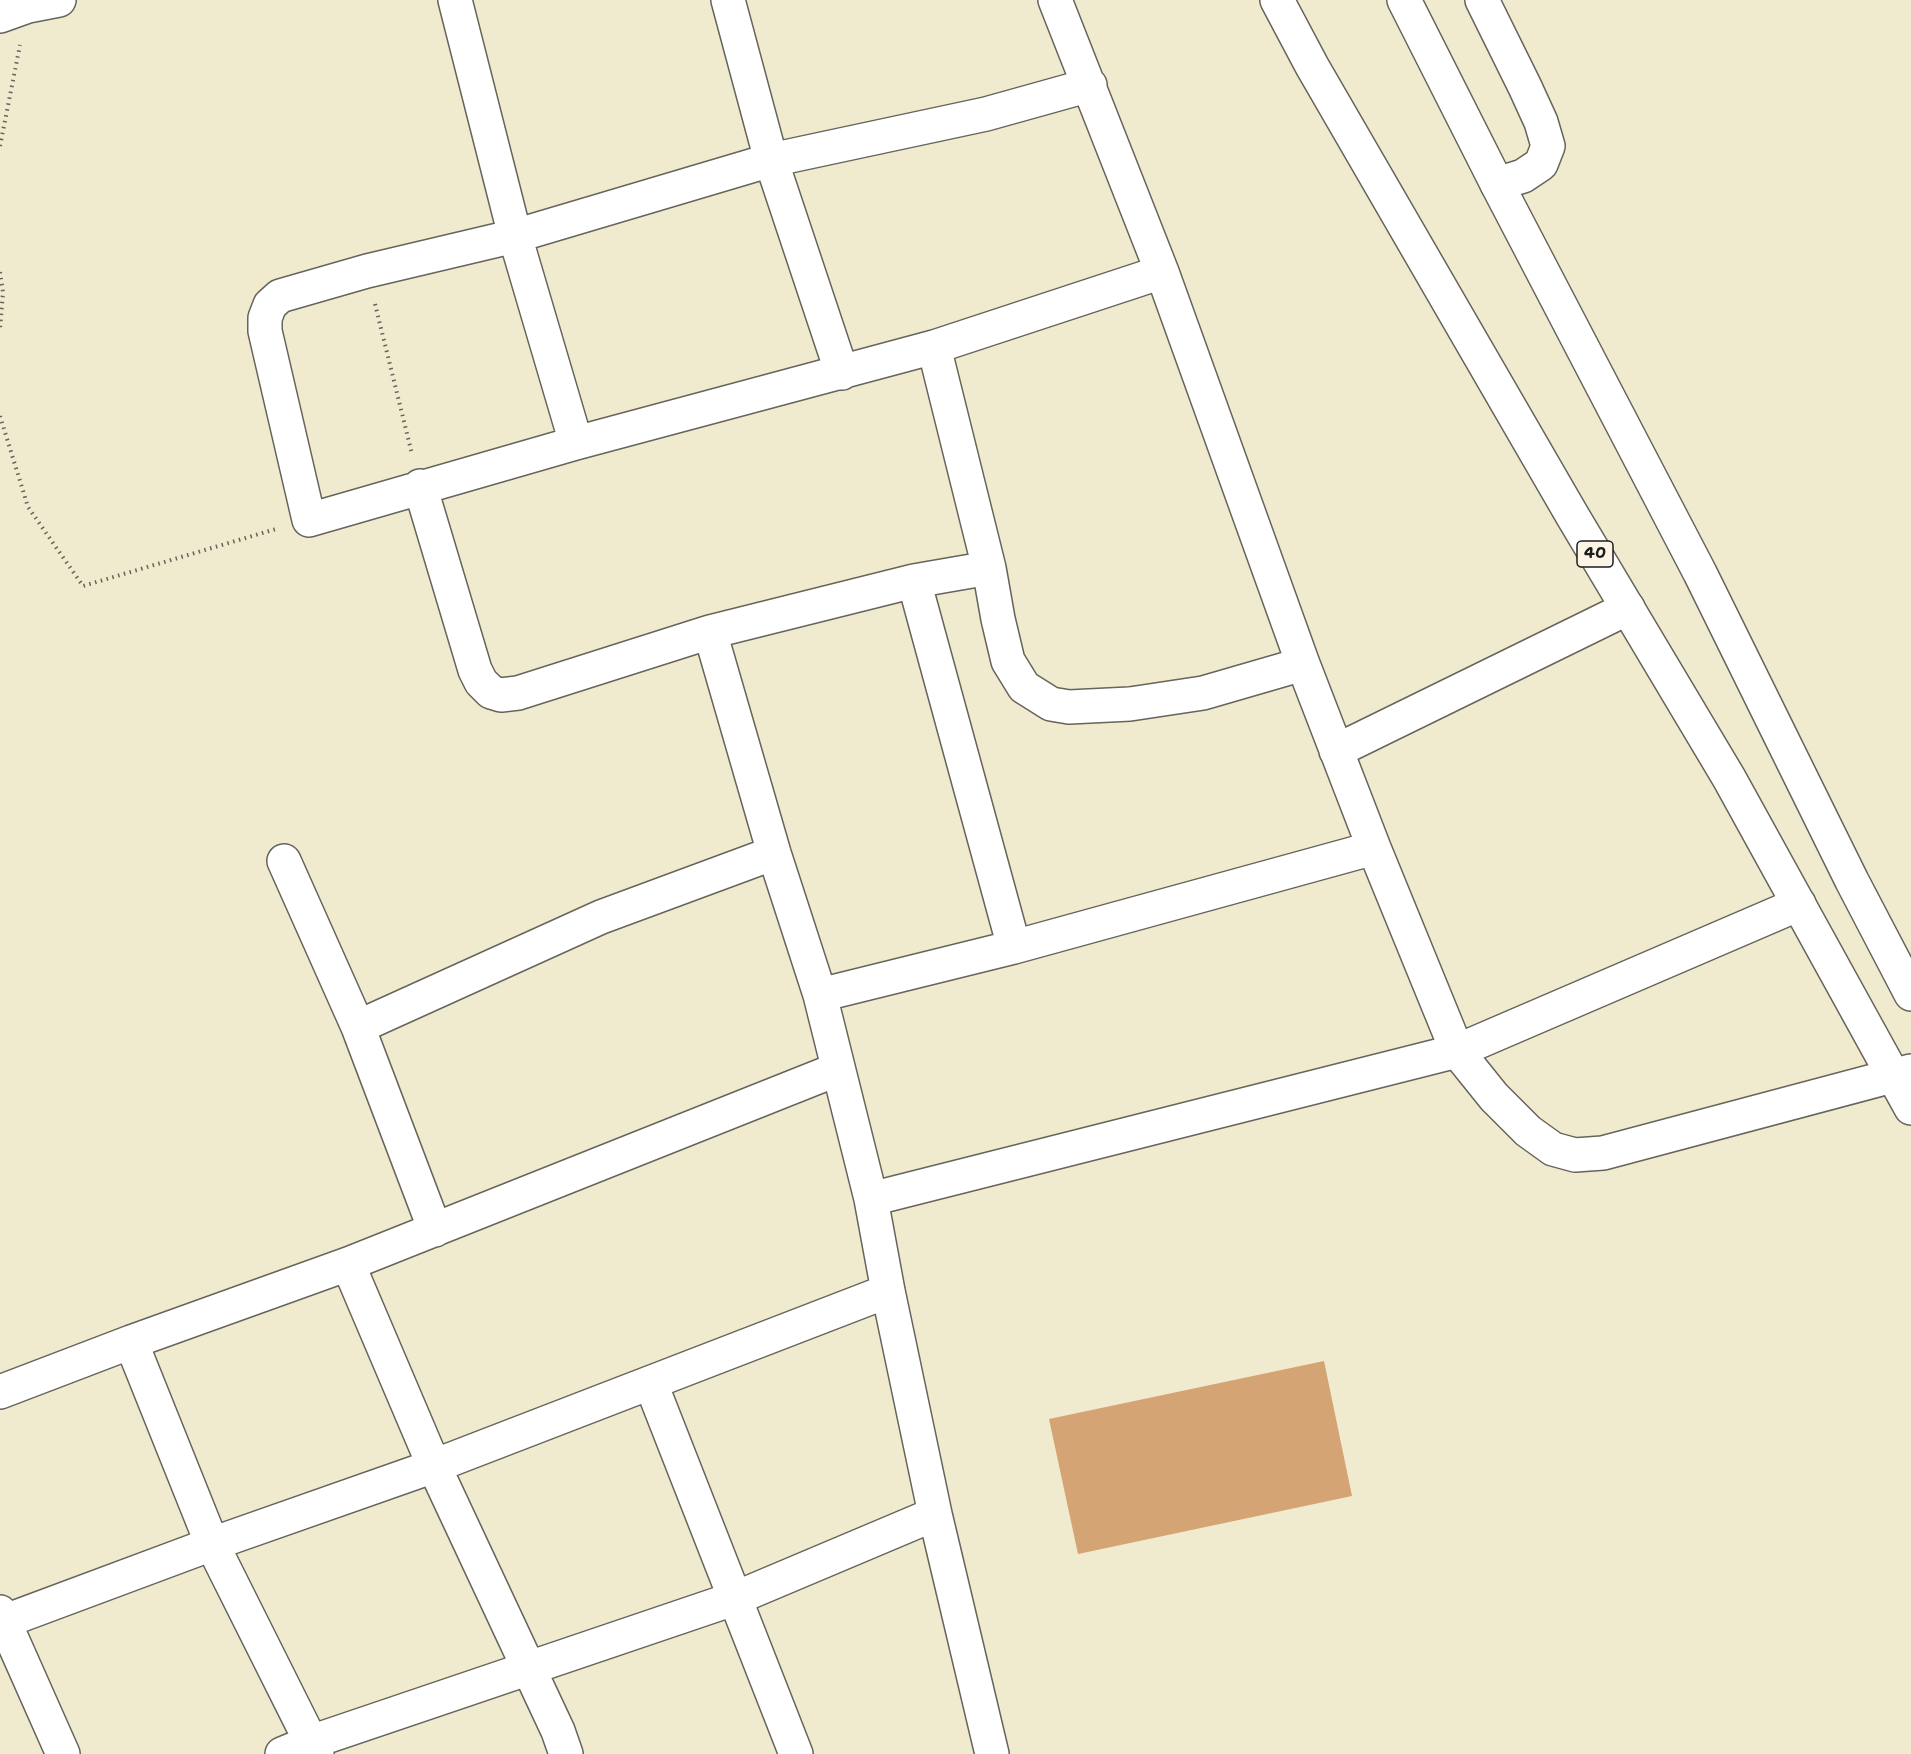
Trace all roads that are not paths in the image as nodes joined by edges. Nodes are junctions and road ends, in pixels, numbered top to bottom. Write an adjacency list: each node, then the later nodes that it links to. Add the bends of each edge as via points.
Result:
1 (455, 0): 10 (main road)
2 (728, 0): 8 (main road)
3 (1055, 0): 7 (main road)
4 (1278, 0): 18 (main road, 40, via 1318,76)
5 (1404, 0): 9 (main road)
6 (1482, 0): 9 (main road, via 1541,122 1548,146 1541,164 1523,176)
7 (1090, 85): 8 (main road, via 986,114); 11 (main road)
8 (771, 160): 10 (main road); 13 (main road)
9 (1497, 184): 27 (main road, via 1700,573)
10 (515, 236): 14 (main road); 15 (main road, via 367,271 280,296 270,305 265,331 309,520)
11 (1162, 272): 12 (main road); 20 (main road)
12 (934, 347): 13 (main road); 16 (main road)
13 (842, 373): 14 (main road)
14 (576, 443): 15 (main road)
15 (420, 486): 19 (main road, via 475,670 491,692 518,693)
16 (989, 568): 17 (main road); 20 (main road, via 1008,661 1024,687 1051,704 1069,707 1160,701 1203,693)
17 (914, 581): 19 (main road); 26 (main road)
18 (1628, 608): 21 (main road); 25 (main road, 40)
19 (710, 632): 23 (main road)
20 (1303, 664): 21 (main road)
21 (1336, 751): 22 (main road)
22 (1374, 848): 26 (main road); 30 (main road)
23 (774, 853): 28 (main road); 29 (main road, via 601,917)
24 (284, 861): 29 (main road)
25 (1799, 904): 30 (main road); 32 (main road, 40)
26 (1014, 947): 28 (main road)
27 (1911, 994)
28 (820, 995): 31 (main road)
29 (358, 1027): 35 (main road)
30 (1457, 1051): 32 (main road, via 1528,1131 1553,1149 1575,1155 1603,1153); 34 (main road)
31 (838, 1069): 34 (main road); 35 (main road)
32 (1902, 1073): 33 (main road, 40)
33 (1911, 1108)
34 (871, 1199): 37 (main road)
35 (435, 1230): 36 (main road)
36 (348, 1264): 38 (main road); 41 (main road)
37 (888, 1291): 39 (main road); 42 (main road)
38 (131, 1342): 40 (main road); 43 (main road)
39 (651, 1384): 41 (main road); 44 (main road)
40 (0, 1392)
41 (434, 1466): 43 (main road); 46 (main road)
42 (935, 1514): 44 (main road); 51 (main road)
43 (212, 1544): 45 (main road); 47 (main road)
44 (736, 1598): 46 (main road); 50 (main road)
45 (1, 1619): 48 (main road)
46 (529, 1670): 47 (main road); 49 (main road)
47 (303, 1750)
48 (63, 1754)
49 (566, 1754)
50 (796, 1754)
51 (992, 1754)

